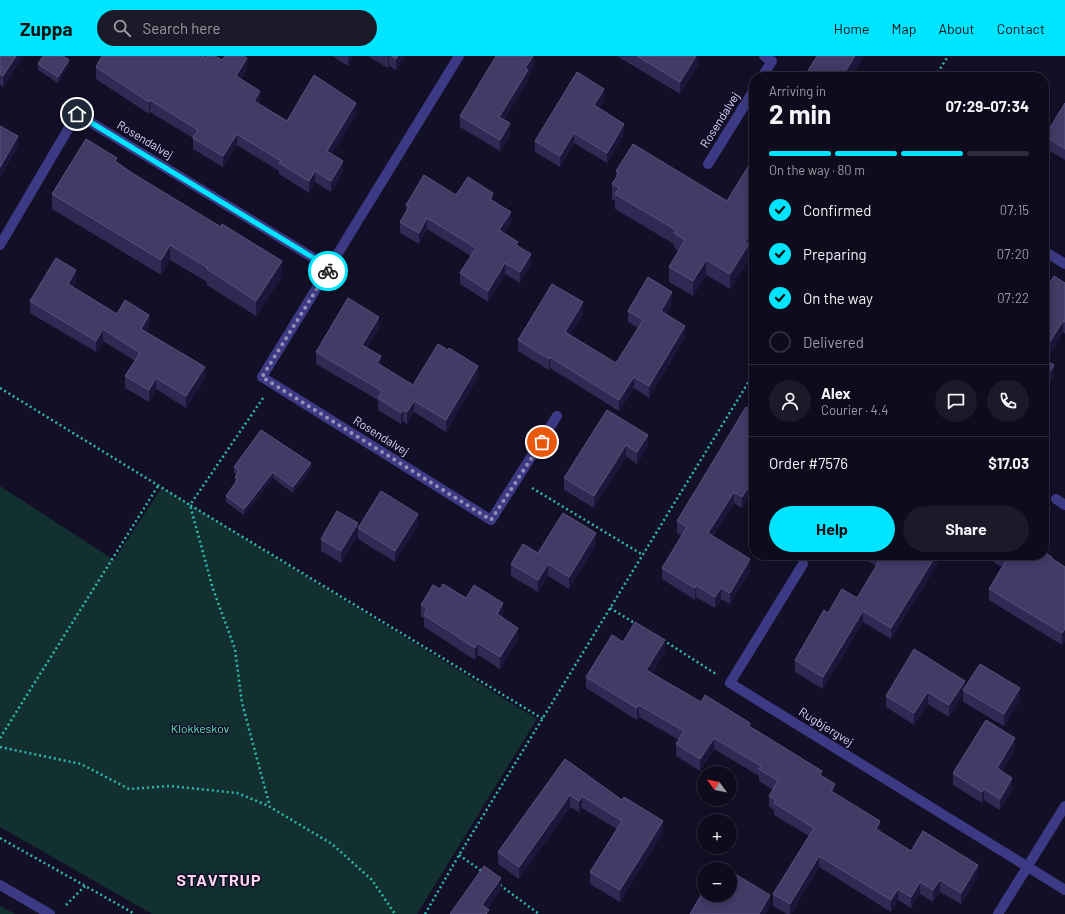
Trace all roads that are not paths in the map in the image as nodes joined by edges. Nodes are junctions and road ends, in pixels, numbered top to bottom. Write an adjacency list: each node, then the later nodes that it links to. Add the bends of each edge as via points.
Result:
1 (459, 56): 9 (street)
2 (764, 56): 3 (street, via 772,61)
3 (765, 72)
4 (749, 98): 5 (street, Rosendalvej)
5 (708, 164)
6 (0, 245): 9 (street, Rosendalvej, via 77,114)
7 (1049, 254): 8 (street)
8 (1065, 264)
9 (330, 268): 10 (street, Rosendalvej, via 262,377 491,520)
10 (557, 416)
11 (802, 564): 13 (street, Rugbjergvej, via 730,683)
12 (1065, 806): 13 (street)
13 (1027, 867): 15 (street, Rugbjergvej); 17 (street)
14 (0, 885): 16 (street)
15 (1065, 890)
16 (50, 914)
17 (998, 914)

